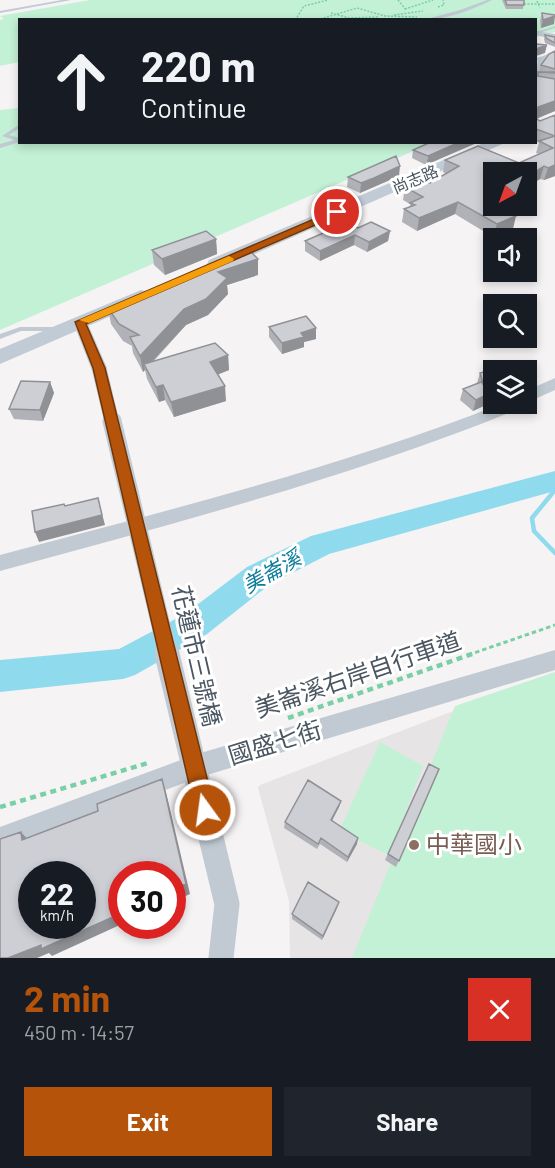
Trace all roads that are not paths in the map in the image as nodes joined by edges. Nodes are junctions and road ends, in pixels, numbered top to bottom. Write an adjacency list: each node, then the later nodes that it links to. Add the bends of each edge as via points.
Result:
1 (69, 0): 3 (lane)
2 (490, 0): 4 (lane)
3 (0, 12)
4 (433, 18)
5 (555, 27): 6 (lane)
6 (537, 33)
7 (537, 33): 8 (street)
8 (555, 37)
9 (551, 55): 10 (street)
10 (537, 69)
11 (18, 126): 12 (lane, via 5,136)
12 (18, 139)
13 (18, 141): 15 (lane)
14 (495, 144): 16 (street, 尚志路)
15 (0, 146)
16 (201, 270)
17 (157, 289): 18 (street)
18 (71, 326): 19 (lane, via 20,329); 20 (street); 27 (street, 花蓮市三號橋, bridge, via 99,368 227,904)
19 (0, 337)
20 (0, 357)
21 (555, 383): 22 (street)
22 (537, 392)
23 (490, 414): 24 (street, via 408,447)
24 (0, 563)
25 (555, 660): 26 (street, 國盛七街, via 197,766)
26 (0, 840)
27 (221, 958)

